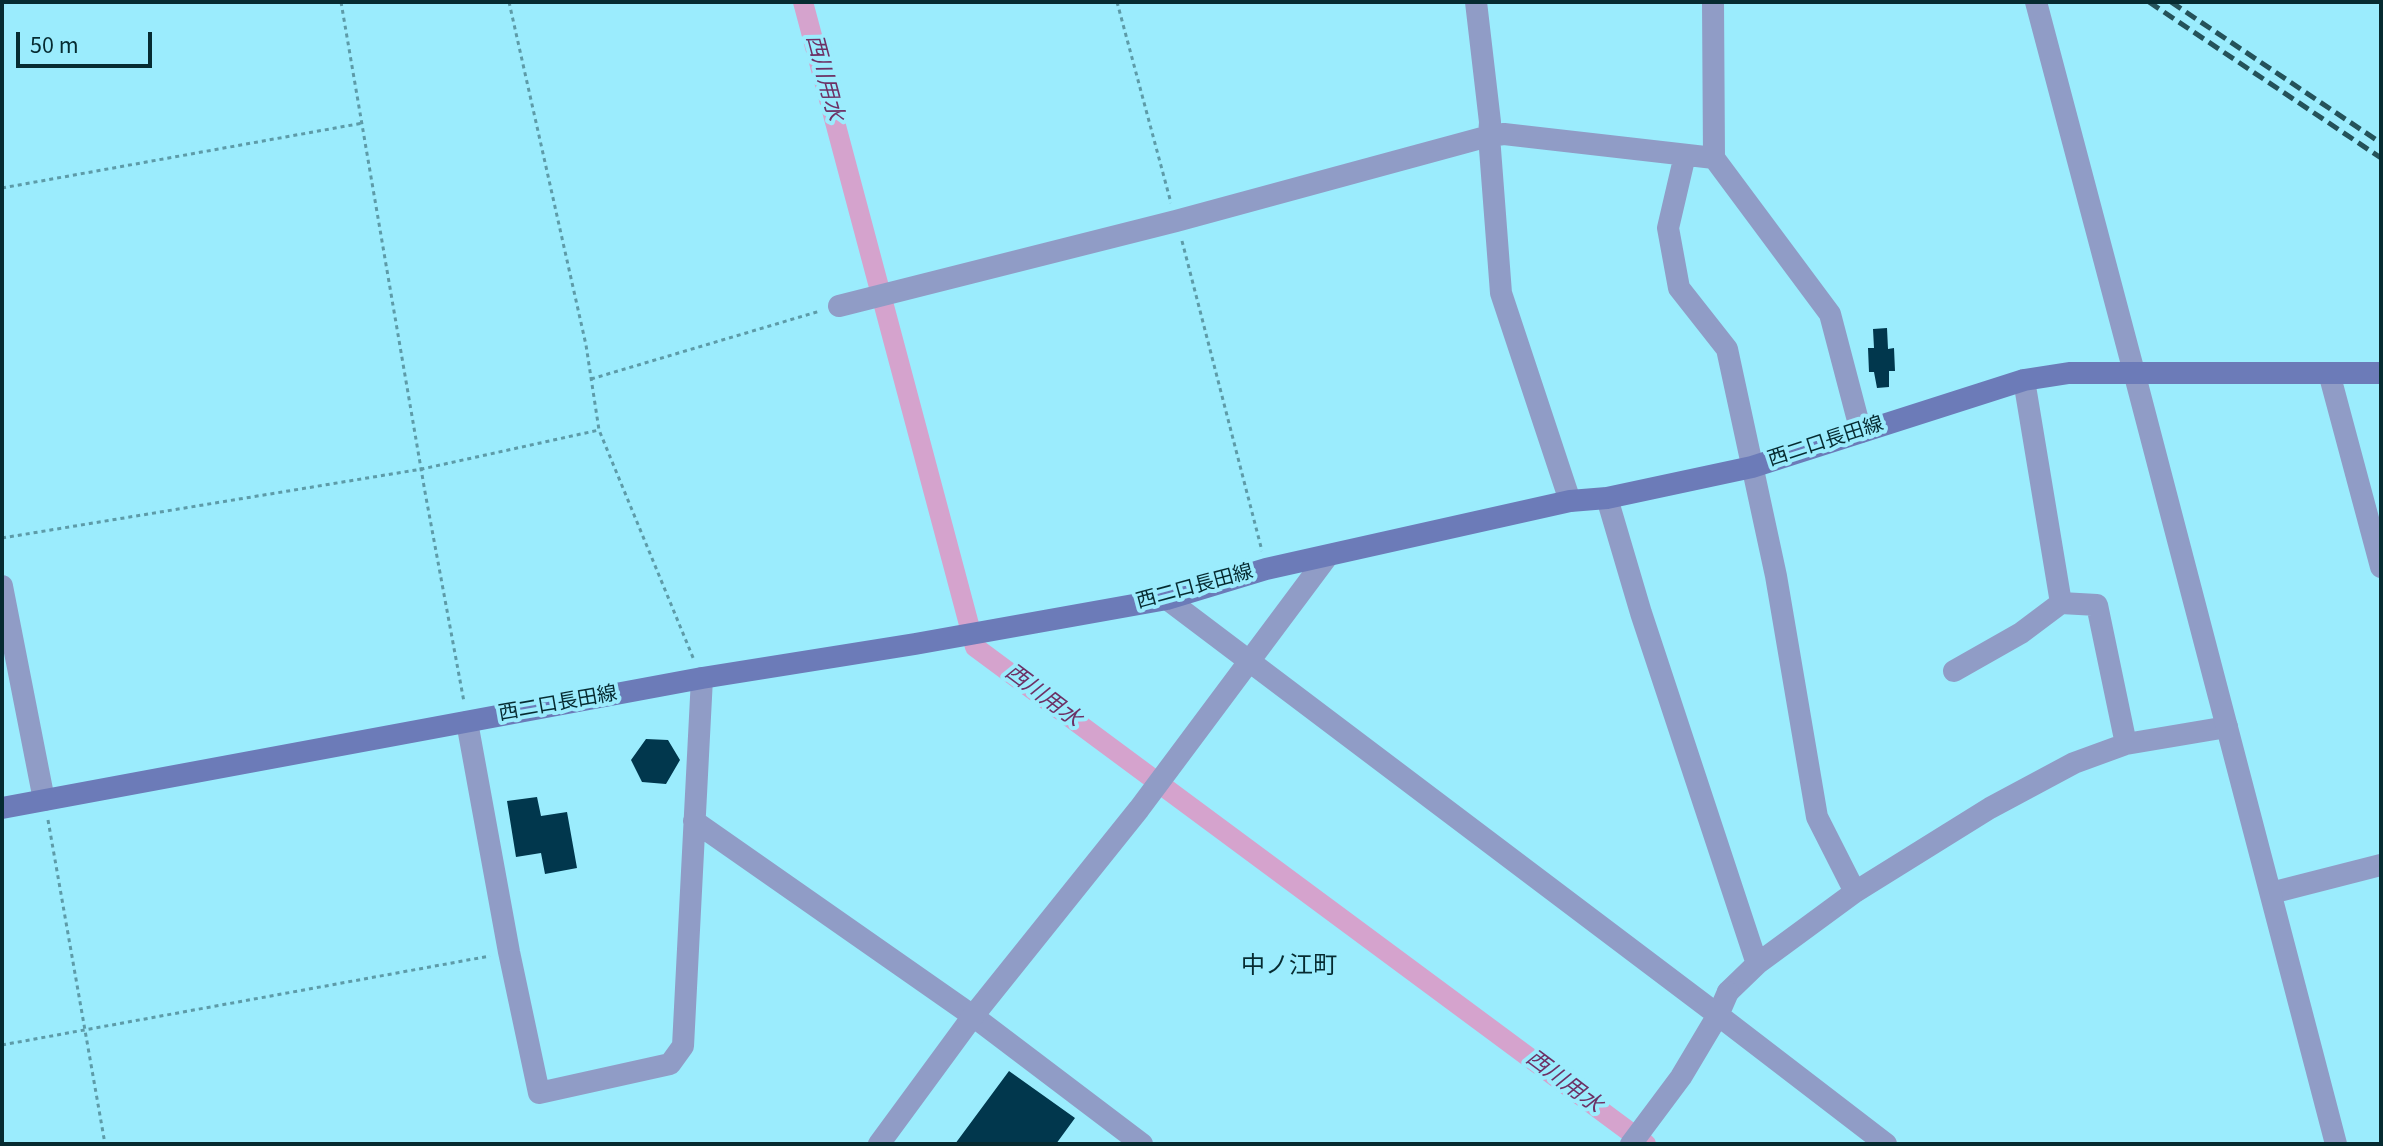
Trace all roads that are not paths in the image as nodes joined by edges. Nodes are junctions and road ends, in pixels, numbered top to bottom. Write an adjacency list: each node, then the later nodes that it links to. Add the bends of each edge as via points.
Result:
1 (1476, 2): 4 (street)
2 (1713, 2): 6 (street)
3 (2036, 2): 8 (street)
4 (1489, 136): 5 (street); 7 (street); 15 (street, via 1501,293)
5 (1685, 155): 6 (street); 13 (street, via 1668,228 1679,288 1727,349)
6 (1714, 158): 12 (street, via 1830,314)
7 (839, 306)
8 (2134, 372): 9 (main road, 西二口長田線); 11 (main road, 西二口長田線); 25 (street)
9 (2329, 373): 10 (main road, 西二口長田線); 17 (street)
10 (2381, 373)
11 (2024, 380): 12 (main road, 西二口長田線); 20 (street)
12 (1861, 432): 13 (main road, 西二口長田線)
13 (1752, 467): 14 (main road, 西二口長田線); 31 (street, via 1817,817)
14 (1607, 498): 15 (main road, 西二口長田線); 33 (street)
15 (1570, 501): 16 (main road, 西二口長田線)
16 (1327, 557): 19 (main road, 西二口長田線); 21 (street)
17 (2381, 567)
18 (2, 586): 27 (street)
19 (1167, 599): 21 (street); 23 (main road, 西二口長田線)
20 (2061, 603): 22 (street); 26 (street, via 2097,605)
21 (1249, 661): 34 (street); 35 (street)
22 (1954, 671)
23 (702, 678): 24 (main road, 西二口長田線); 29 (street)
24 (467, 722): 27 (main road, 西二口長田線); 29 (street, via 539,1093 670,1064 683,1046)
25 (2227, 727): 26 (street); 32 (street)
26 (2126, 744): 31 (street, via 2074,763 1990,808)
27 (44, 800): 28 (main road, 西二口長田線)
28 (2, 808)
29 (694, 821): 35 (street)
30 (2381, 865): 32 (street)
31 (1855, 892): 33 (street)
32 (2271, 893): 40 (street)
33 (1757, 964): 34 (street, via 1728,992)
34 (1718, 1015): 38 (street); 39 (street)
35 (973, 1016): 36 (street); 37 (street)
36 (879, 1144)
37 (1142, 1144)
38 (1631, 1144)
39 (1886, 1144)
40 (2336, 1144)

